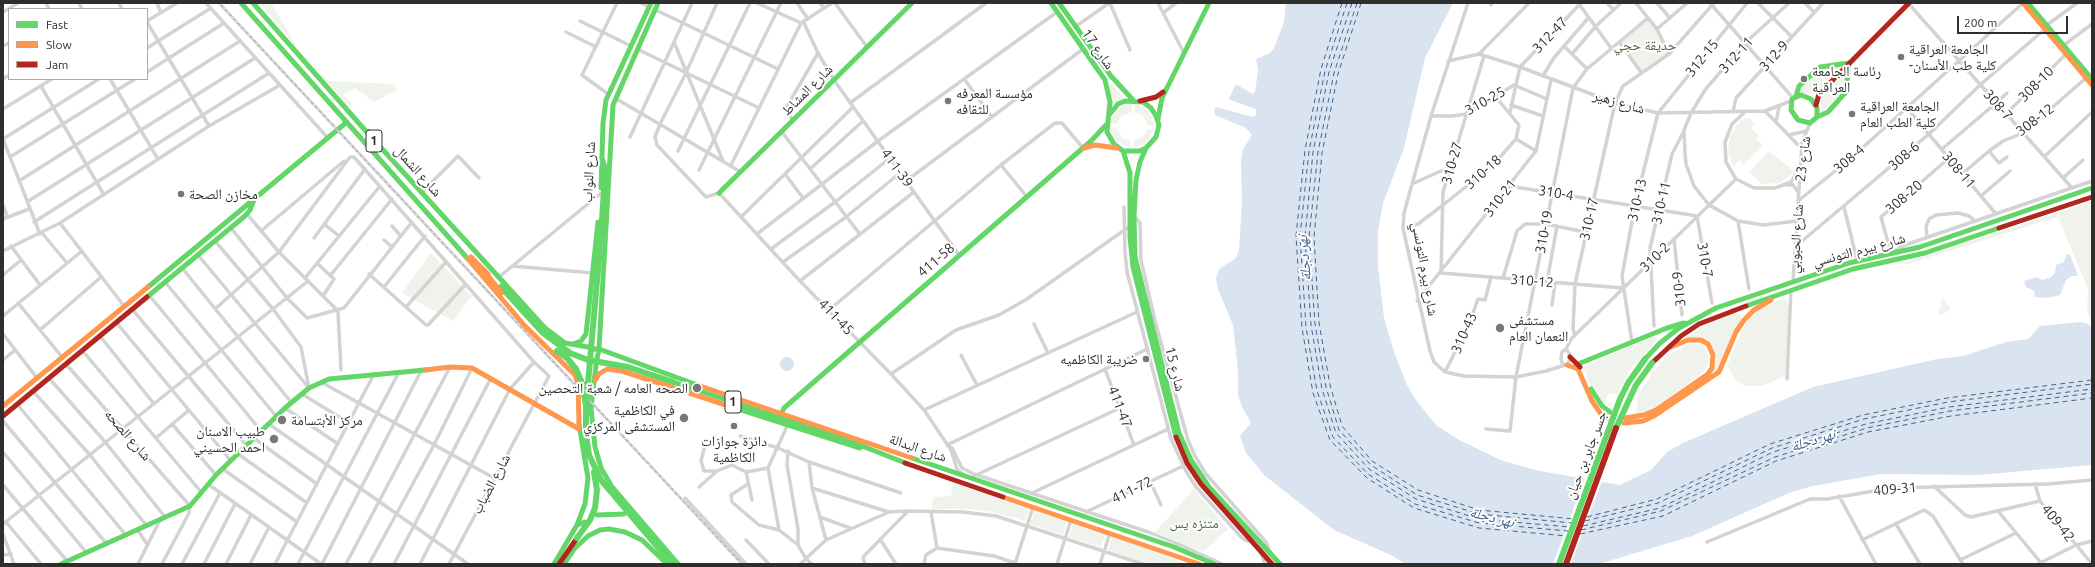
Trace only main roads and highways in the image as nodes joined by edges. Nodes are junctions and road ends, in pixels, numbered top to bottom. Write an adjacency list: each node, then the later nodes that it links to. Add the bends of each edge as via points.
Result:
1 (241, 3): 29 (main road, شارع الشمال / 1)
2 (253, 3): 47 (main road, شارع الشمال / 1, via 553,336 565,343)
3 (658, 3): 13 (main road, شارع النواب)
4 (912, 3): 36 (main road, شارع المشاط)
5 (1051, 3): 26 (main road, شارع 17, via 1105,80 1110,102)
6 (1059, 3): 21 (main road, شارع 17, via 1119,86)
7 (1209, 3): 17 (main road)
8 (1909, 3): 14 (main road)
9 (2023, 3): 12 (main road)
10 (2028, 3): 12 (main road)
11 (650, 5): 13 (main road, شارع النواب)
12 (2046, 27): 15 (main road); 15 (main road, via 2066,54)
13 (634, 48): 24 (main road, شارع النواب, via 608,94); 25 (main road, شارع النواب)
14 (1849, 63): 18 (main road); 19 (main road, via 1820,67 1799,86); 27 (main road, via 1846,92 1828,112)
15 (2089, 75): 16 (main road)
16 (2092, 85)
17 (1167, 88): 22 (main road, via 1156,97); 28 (main road, via 1160,103)
18 (1819, 94): 20 (main road); 23 (main road)
19 (1794, 98): 20 (main road, via 1803,95); 27 (main road, via 1791,110 1796,118 1803,123 1810,123)
20 (1810, 98): 23 (main road)
21 (1133, 100): 22 (main road); 26 (main road, via 1118,104)
22 (1140, 101): 28 (main road, via 1151,108)
23 (1816, 105): 27 (main road)
24 (604, 109): 25 (main road); 34 (main road, شارع النواب)
25 (612, 111): 45 (main road, شارع النواب)
26 (1109, 115): 30 (main road)
27 (1817, 117)
28 (1158, 120): 32 (main road, via 1156,137)
29 (347, 122): 37 (main road); 39 (main road, شارع الشمال / 1)
30 (1106, 125): 31 (main road, 411-58); 33 (main road, via 1109,138)
31 (1083, 148): 33 (main road, via 1095,145); 62 (main road, 411-58, via 784,408)
32 (1146, 148): 33 (main road, via 1131,152); 46 (main road, شارع 15, via 1137,174 1134,216 1136,263)
33 (1121, 150): 74 (main road, شارع 15, via 1130,173 1133,267 1161,391 1187,463 1206,491)
34 (602, 158): 45 (main road, شارع النواب); 61 (main road, bridge, via 605,167)
35 (2092, 188): 44 (main road, شارع بيرم التونسي, via 1920,247 1857,260 1716,308)
36 (719, 193)
37 (255, 196): 41 (main road); 42 (main road, via 247,214)
38 (2092, 197): 43 (main road, شارع بيرم التونسي, via 1925,253 1857,268)
39 (436, 221): 40 (main road, 1); 65 (main road, via 524,325 575,374 578,383)
40 (483, 269): 61 (main road, bridge, via 537,333 572,363 582,383); 64 (main road, 1, bridge, via 542,332 555,344 574,355 635,369)
41 (152, 283): 42 (main road); 58 (main road)
42 (157, 289): 59 (main road)
43 (1791, 290): 51 (main road, شارع بيرم التونسي, via 1707,320 1681,336); 51 (main road, via 1764,304 1744,320 1736,332 1719,372 1654,416 1638,422 1624,420 1644,416 1656,410 1708,374 1714,361 1708,344 1694,339 1674,345)
44 (1689, 322): 53 (main road, شارع بيرم التونسي, via 1670,335); 55 (main road, via 1667,328)
45 (592, 337): 47 (main road); 49 (main road, شارع النواب); 50 (main road)
46 (1156, 344): 48 (main road); 74 (main road, شارع 15, via 1177,426 1187,454)
47 (576, 345): 49 (main road, 1)
48 (1163, 347)
49 (592, 349): 50 (main road); 57 (main road, شارع النواب, via 596,364)
50 (615, 354): 62 (main road, شارع البدالة)
51 (1660, 354): 54 (main road, شارع بيرم التونسي)
52 (1570, 357): 55 (main road)
53 (1645, 359): 90 (main road, جسر جابر بن حيان, bridge, via 1620,399)
54 (1652, 363): 91 (main road, جسر جابر بن حيان, bridge, via 1636,385 1617,425)
55 (1578, 364): 56 (main road, via 1595,397 1609,415 1601,414 1592,401 1578,369)
56 (1566, 365)
57 (594, 382): 64 (main road, via 602,371 616,370); 72 (main road, شارع النواب, via 591,408 595,447 602,468 612,487)
58 (22, 390): 59 (main road); 60 (main road)
59 (27, 396): 63 (main road)
60 (3, 406)
61 (586, 406): 66 (main road, bridge, via 587,441)
62 (781, 414): 67 (main road, شارع البدالة)
63 (3, 416)
64 (790, 423): 68 (main road, شارع البدالة / 1)
65 (579, 429): 73 (main road, via 588,487); 80 (main road, via 472,368 450,366 329,379 309,388 291,402 216,475 190,506)
66 (593, 467): 82 (main road, bridge, via 597,490 595,508 587,526); 84 (main road, bridge, via 610,492)
67 (1031, 496): 68 (main road); 87 (main road, شارع البدالة)
68 (1030, 506): 86 (main road, شارع البدالة)
69 (624, 514): 70 (main road)
70 (597, 515)
71 (635, 517): 72 (main road)
72 (642, 522): 78 (main road)
73 (584, 523): 76 (main road, via 589,532); 81 (main road)
74 (1240, 526): 75 (main road, شارع 15)
75 (1254, 536): 77 (main road, شارع 15); 77 (main road, شارع 15, via 1257,545)
76 (585, 538): 79 (main road, via 596,531 609,529 631,534 652,547); 83 (main road)
77 (1268, 555): 88 (main road, شارع 15); 89 (main road, شارع 15)
78 (671, 556): 79 (main road); 85 (main road)
79 (666, 563)
80 (61, 564)
81 (554, 564)
82 (559, 564)
83 (564, 564)
84 (672, 564)
85 (678, 564)
86 (1200, 564)
87 (1214, 564)
88 (1272, 564)
89 (1280, 564)
90 (1558, 564)
91 (1566, 564)

